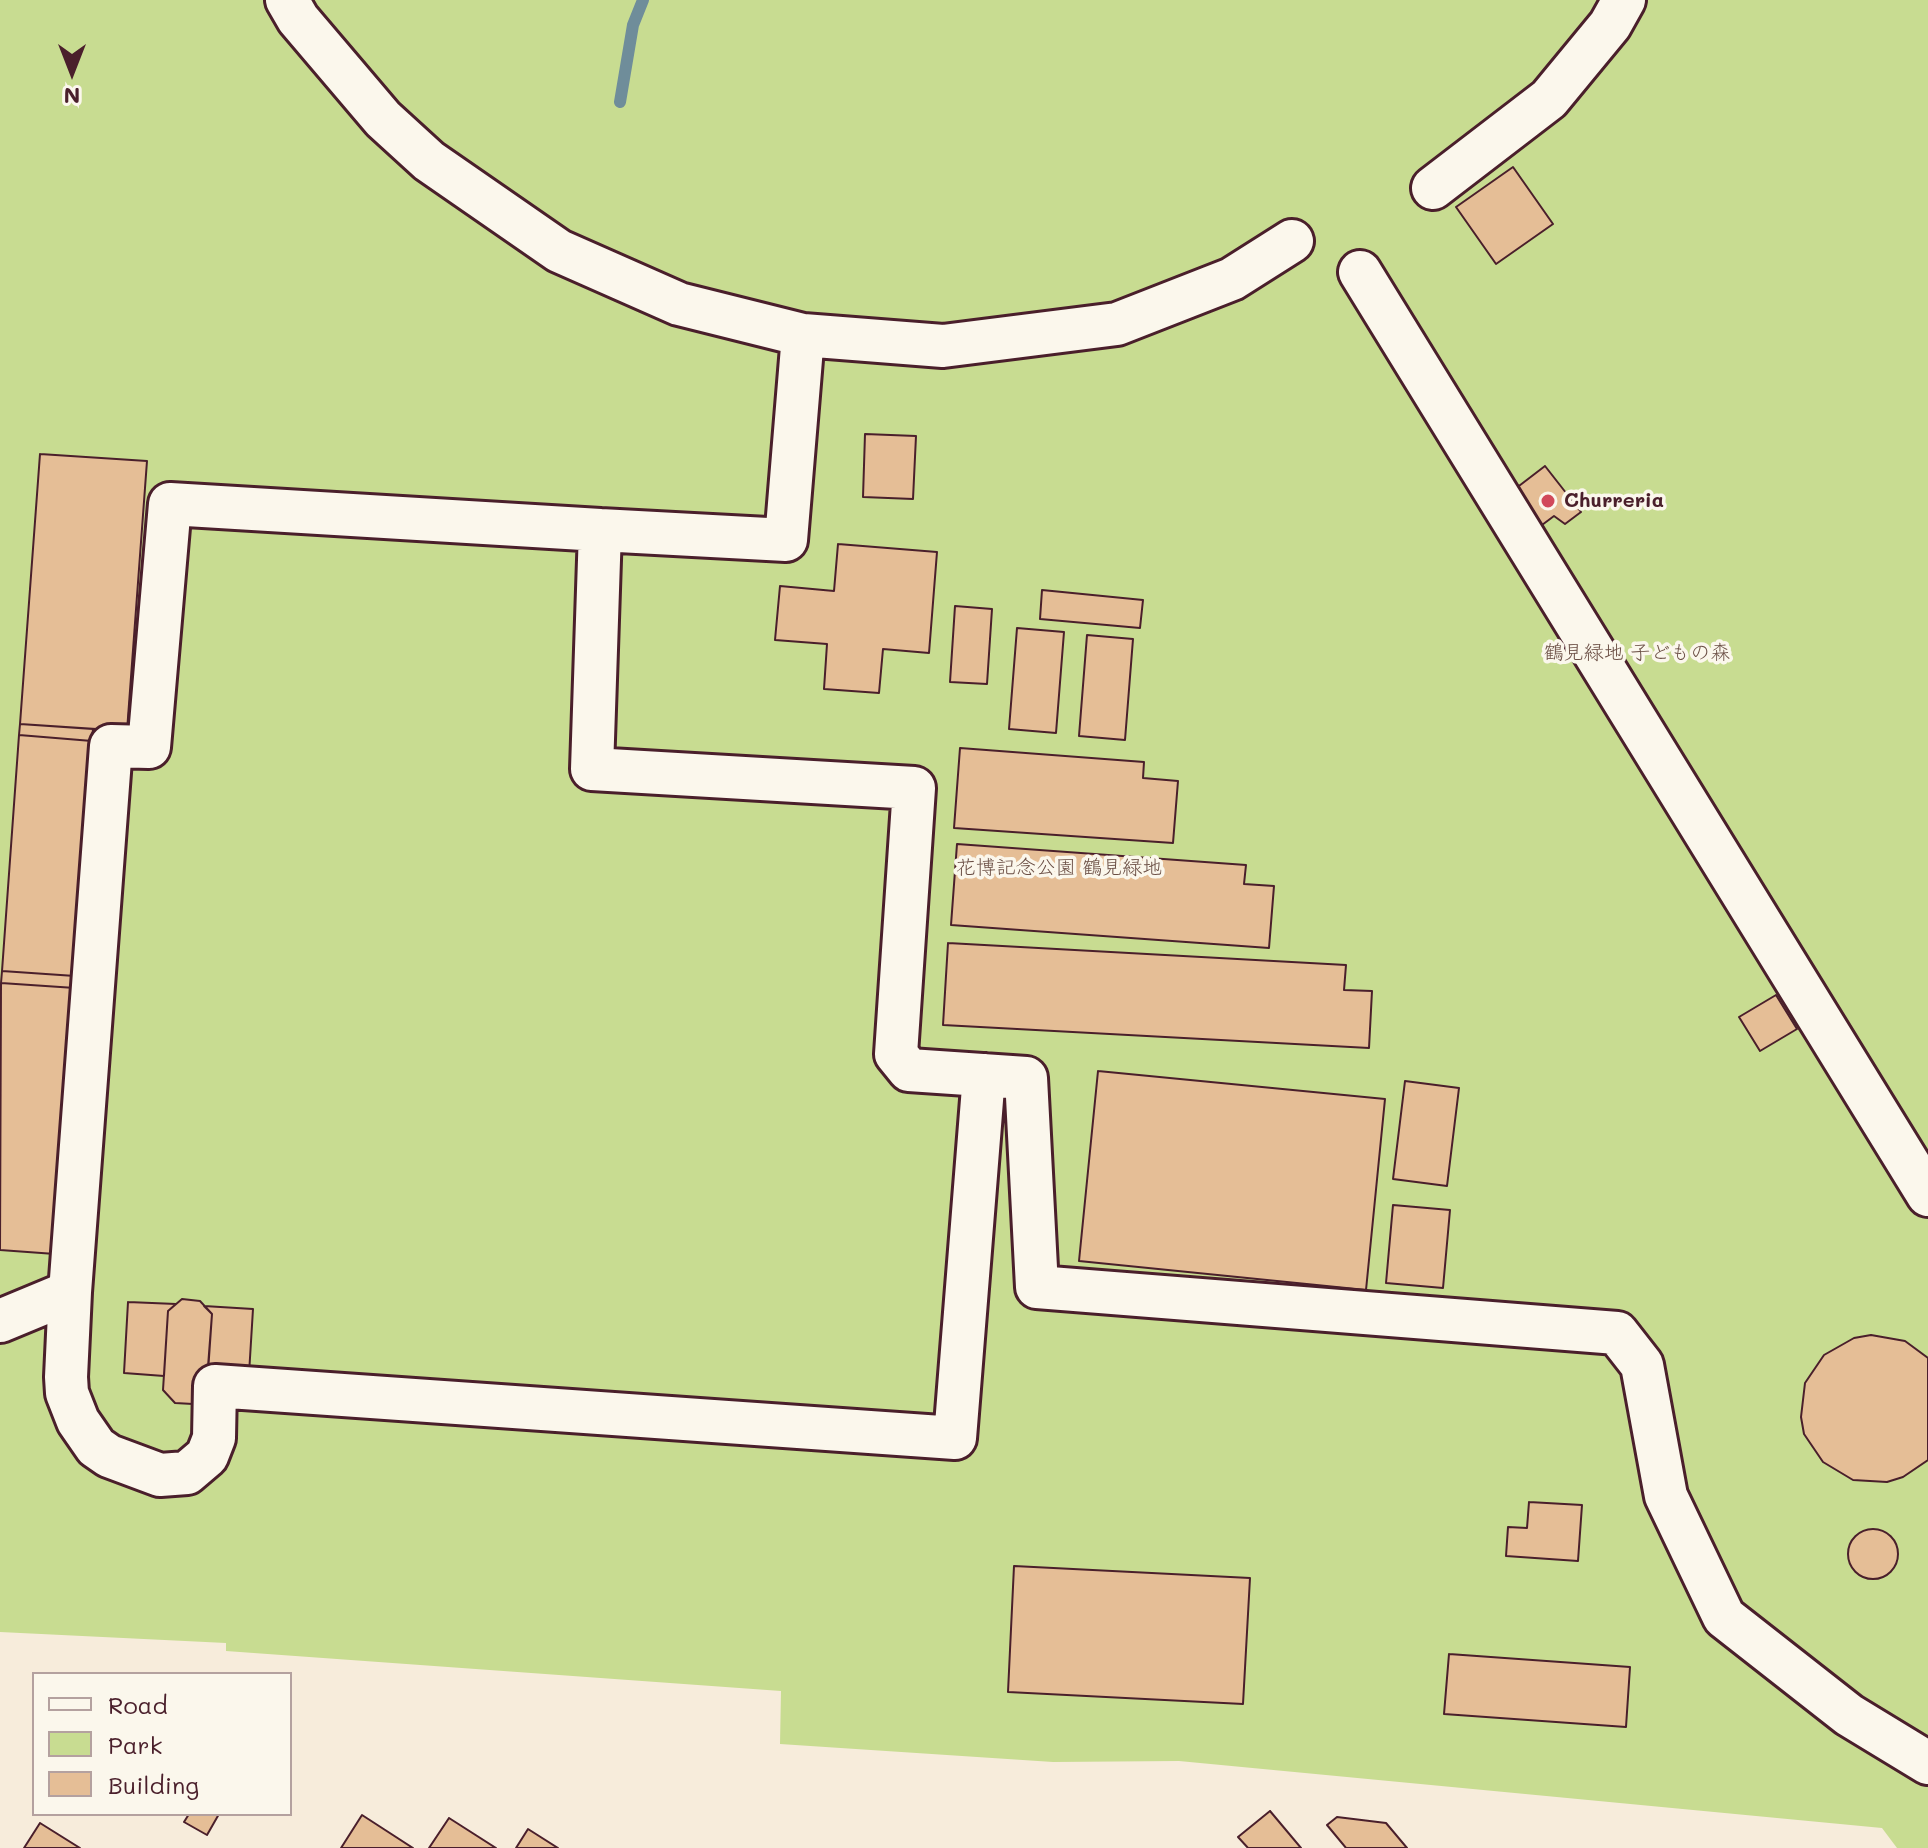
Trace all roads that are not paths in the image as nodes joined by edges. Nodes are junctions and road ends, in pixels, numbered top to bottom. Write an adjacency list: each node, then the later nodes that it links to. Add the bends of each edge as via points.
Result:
1 (287, 0): 6 (street, via 383,119 429,161 559,251 679,304)
2 (1624, 0): 3 (street, via 1549,99)
3 (1433, 188)
4 (1292, 241): 6 (street, via 1232,279 1117,324 943,346)
5 (1360, 272): 9 (street)
6 (803, 335): 7 (street, via 786,540)
7 (600, 530): 8 (street, via 592,769 914,788 896,1054 909,1070); 10 (street, via 170,504 149,747 111,746)
8 (984, 1075): 10 (street, via 955,1438 215,1386 214,1438 207,1456 187,1473 160,1475 109,1456 78,1421 66,1377); 12 (street, via 1026,1078 1037,1287 1617,1333 1642,1365 1666,1496 1724,1617 1849,1715)
9 (1928, 1195)
10 (70, 1292): 11 (street)
11 (0, 1321)
12 (1928, 1763)

